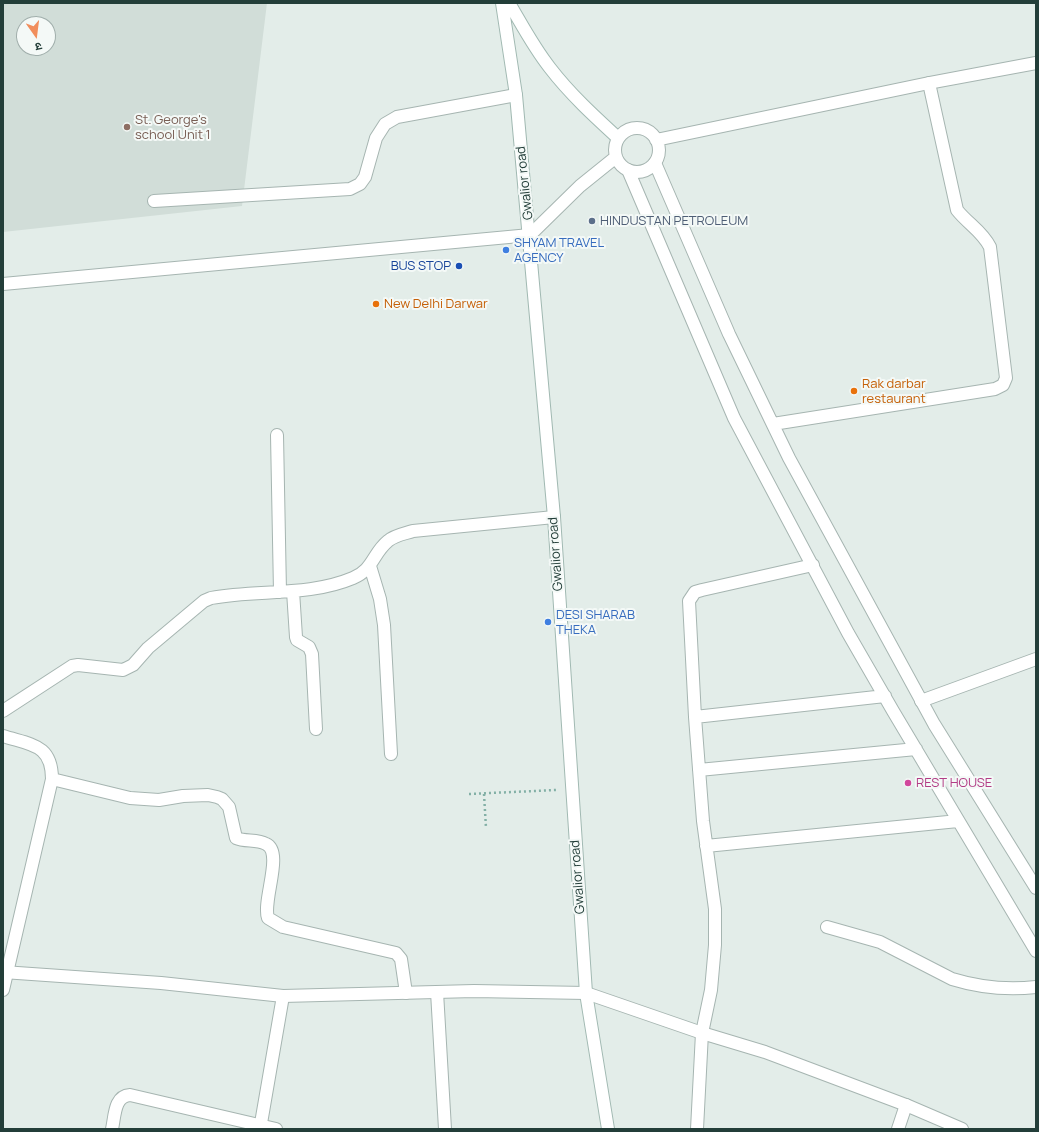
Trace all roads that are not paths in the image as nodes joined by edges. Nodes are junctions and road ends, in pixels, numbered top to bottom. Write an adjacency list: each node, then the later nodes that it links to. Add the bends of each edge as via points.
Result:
1 (502, 3): 5 (street, Gwalior road)
2 (509, 3): 6 (street, via 549,68)
3 (1036, 63): 4 (street)
4 (929, 83): 7 (street); 14 (street, via 957,210 985,236 990,247 1006,378 1003,385 995,389)
5 (516, 95): 11 (street, via 397,117 385,124 376,138 365,176 360,184 350,189); 12 (street, Gwalior road)
6 (618, 138): 7 (street, via 625,131 640,128 650,132); 8 (street, via 614,151)
7 (656, 140): 9 (street, via 659,151)
8 (616, 158): 10 (street); 12 (street, via 580,186)
9 (655, 163): 10 (street, via 643,171); 14 (street, via 729,334)
10 (628, 170): 17 (street, via 734,418)
11 (154, 201)
12 (530, 235): 13 (street); 16 (street, Gwalior road)
13 (3, 284)
14 (773, 424): 23 (street)
15 (277, 435): 20 (street)
16 (554, 517): 18 (street, via 407,533 387,542); 42 (street, Gwalior road)
17 (813, 565): 22 (street); 25 (street, via 702,590 691,596 688,609)
18 (370, 566): 19 (street, via 363,574 345,581); 29 (street, via 380,599 384,625)
19 (293, 591): 20 (street); 26 (street, via 296,637 309,647 312,654)
20 (280, 592): 24 (street, via 220,596 204,601 148,648 129,668 123,670 78,664 72,666)
21 (1036, 659): 23 (street)
22 (885, 696): 25 (street); 28 (street)
23 (921, 701): 34 (street)
24 (3, 711)
25 (695, 717): 30 (street)
26 (316, 729)
27 (3, 736): 31 (street, via 36,746 46,754 52,764)
28 (916, 749): 30 (street); 32 (street)
29 (391, 754)
30 (699, 770): 33 (street)
31 (52, 779): 37 (street); 41 (street, via 130,798 158,800 208,796 222,799 229,807 236,838 264,843 271,849 274,857 266,905 268,918 283,927 396,953 402,960)
32 (958, 821): 33 (street); 36 (street)
33 (706, 846): 44 (street, via 715,910 715,944 711,990)
34 (1036, 888)
35 (827, 927): 38 (street, via 880,942 964,983 1015,988)
36 (1036, 951)
37 (5, 972): 39 (street); 43 (street, via 161,983)
38 (1036, 987)
39 (3, 990)
40 (437, 992): 41 (street); 42 (street); 49 (street)
41 (406, 993): 43 (street)
42 (586, 993): 44 (street); 50 (street, Gwalior road)
43 (283, 996): 46 (street)
44 (702, 1033): 45 (street, via 765,1052); 51 (street)
45 (906, 1105): 52 (street); 53 (street)
46 (261, 1127): 47 (street, via 124,1095 118,1102); 48 (street)
47 (112, 1129)
48 (276, 1129)
49 (445, 1129)
50 (608, 1129)
51 (697, 1129)
52 (898, 1129)
53 (962, 1129)

